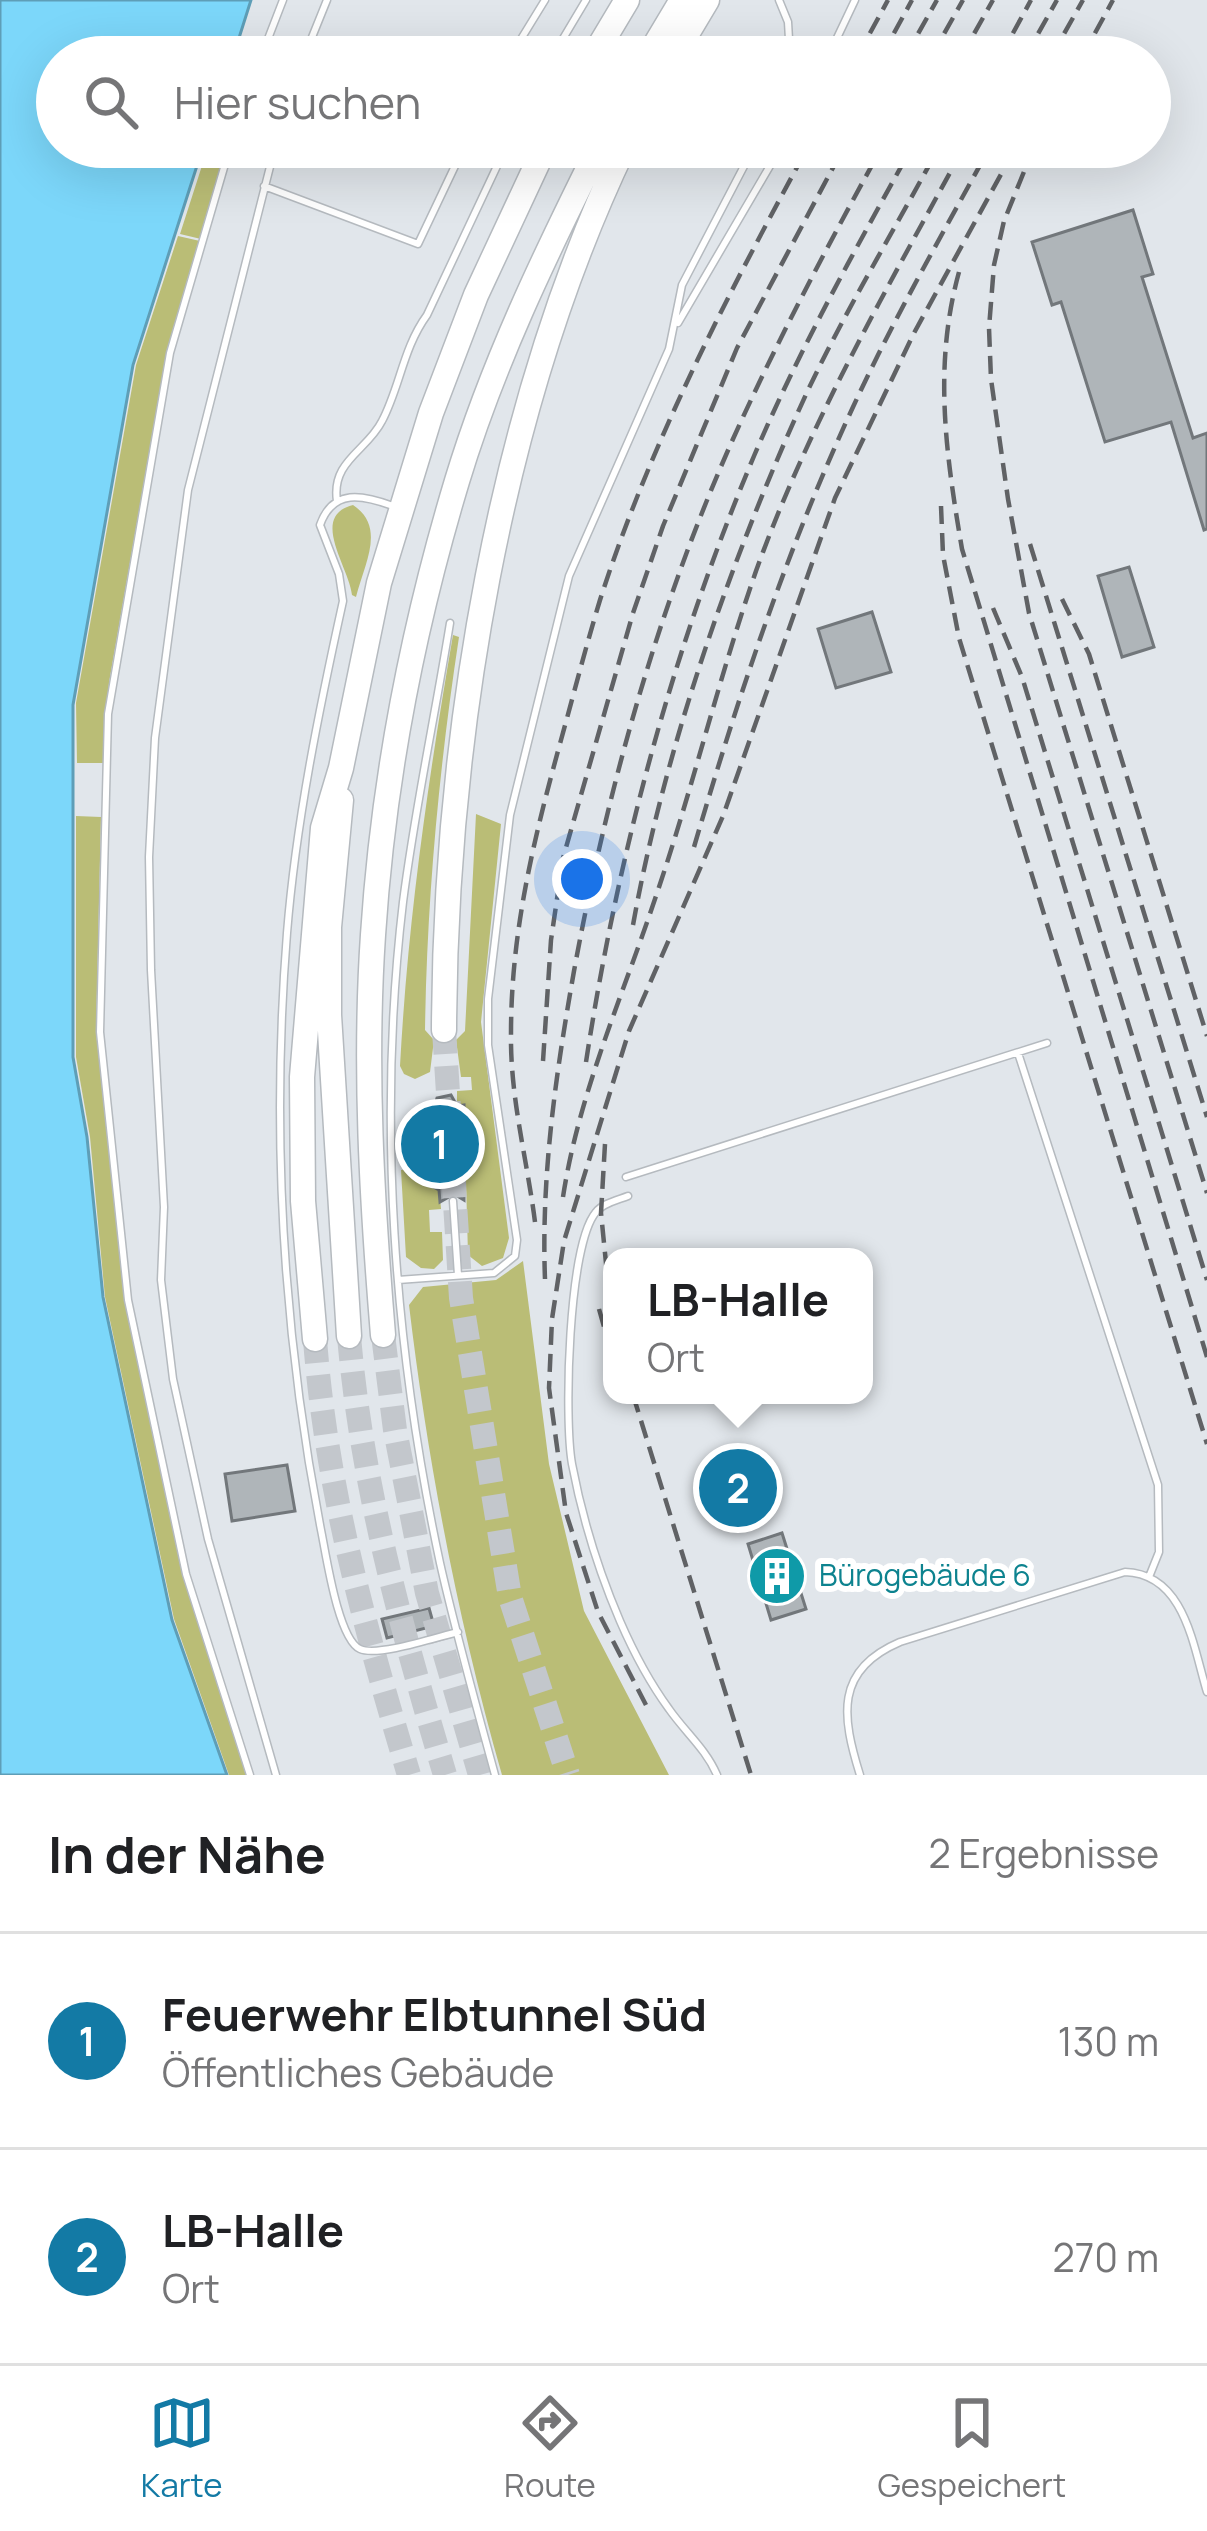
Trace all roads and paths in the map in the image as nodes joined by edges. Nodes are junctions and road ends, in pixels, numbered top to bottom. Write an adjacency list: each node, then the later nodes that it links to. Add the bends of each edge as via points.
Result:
1 (284, 0): 10 (lane)
2 (327, 0): 11 (lane)
3 (545, 0): 12 (lane)
4 (586, 0): 13 (lane)
5 (627, 0): 14 (highway)
6 (682, 0): 15 (highway)
7 (707, 0): 16 (highway)
8 (779, 0): 17 (lane)
9 (855, 0): 18 (lane)
10 (269, 36)
11 (312, 36)
12 (523, 36)
13 (565, 36)
14 (606, 36)
15 (661, 36)
16 (686, 36)
17 (789, 36)
18 (838, 36)
19 (224, 168): 50 (lane, via 170,353 108,714 100,1032 128,1300 186,1574)
20 (269, 168): 29 (lane)
21 (454, 168): 29 (lane, via 418,244)
22 (496, 168): 32 (lane, via 416,330 380,426 340,471)
23 (535, 168): 33 (highway, via 469,313)
24 (589, 168): 31 (highway)
25 (614, 168): 28 (highway)
26 (743, 168): 30 (lane, via 682,285)
27 (769, 168): 30 (lane)
28 (610, 177): 31 (highway); 36 (highway, via 554,329 492,558 451,850)
29 (264, 186): 51 (lane, via 188,490 155,738 149,857 161,1280 173,1379 208,1539)
30 (676, 326): 42 (lane, via 569,576 510,815 488,1045 517,1249 503,1268)
31 (507, 344): 44 (highway, via 426,598 378,875 370,1076)
32 (337, 501): 33 (lane, via 366,496); 48 (lane, via 322,518 321,534 343,601 287,932 280,1120 290,1327 310,1475 350,1640 377,1651)
33 (402, 509): 35 (highway)
34 (450, 623): 43 (lane, via 403,904 392,1169)
35 (341, 767): 45 (highway, via 329,1015); 46 (highway, via 323,828 302,1077)
36 (444, 1030)
37 (1047, 1043): 38 (lane)
38 (1018, 1053): 39 (lane); 47 (lane, via 1157,1485 1159,1552)
39 (626, 1177)
40 (628, 1196): 53 (lane, via 594,1214 575,1286 572,1464 621,1624)
41 (453, 1202): 42 (lane)
42 (458, 1276): 43 (lane)
43 (398, 1280): 48 (lane, via 418,1446)
44 (383, 1335)
45 (349, 1336)
46 (315, 1339)
47 (1149, 1576): 49 (lane, via 1179,1605); 54 (lane, via 1126,1572 883,1649 860,1670 845,1712)
48 (458, 1632): 52 (lane)
49 (1207, 1692)
50 (250, 1775)
51 (275, 1775)
52 (495, 1775)
53 (717, 1775)
54 (860, 1775)

